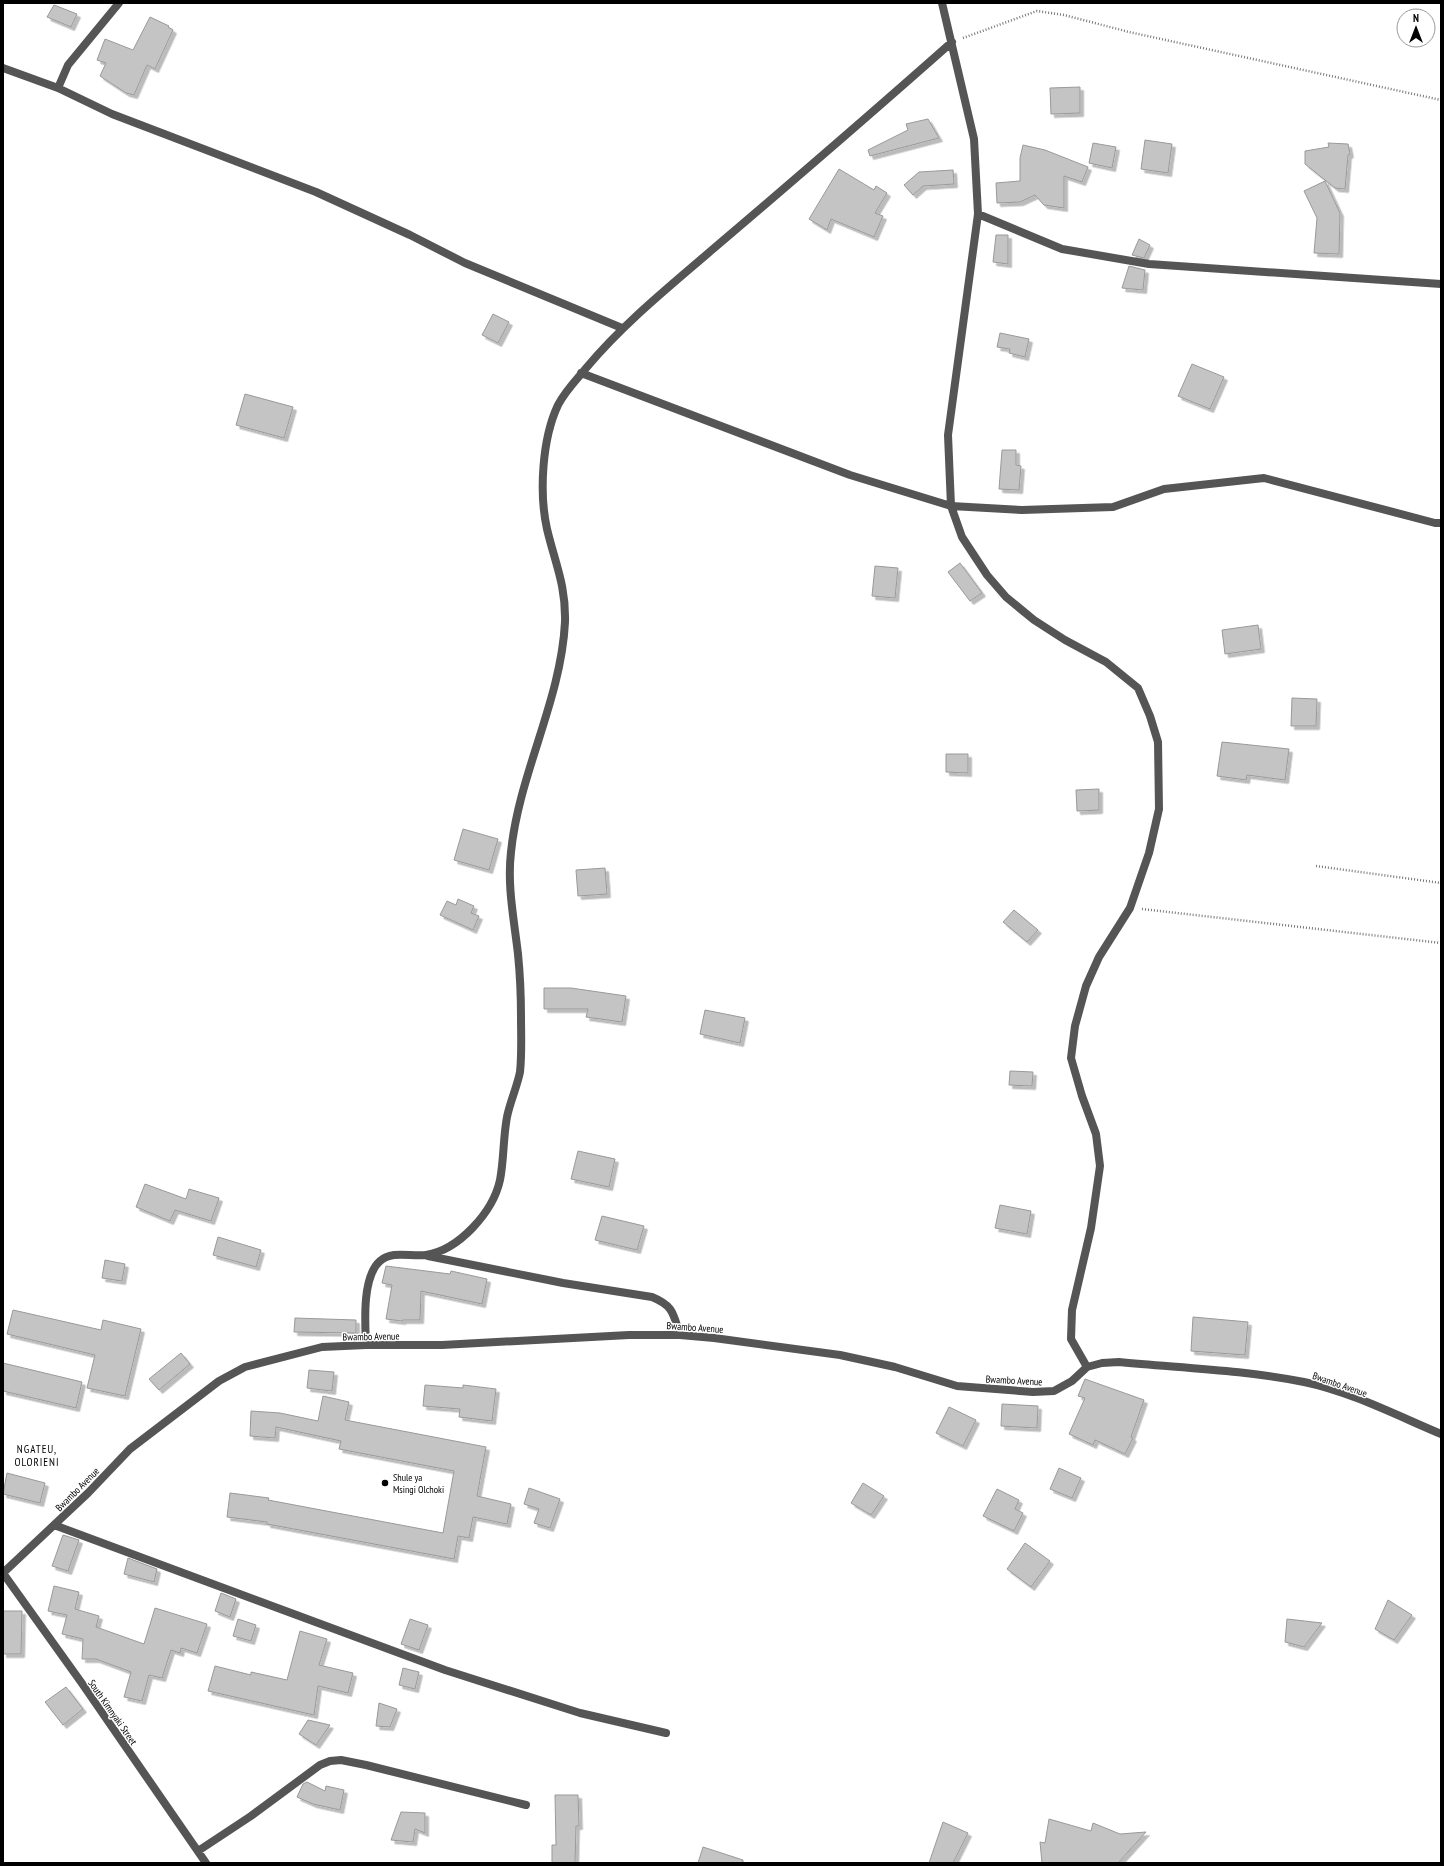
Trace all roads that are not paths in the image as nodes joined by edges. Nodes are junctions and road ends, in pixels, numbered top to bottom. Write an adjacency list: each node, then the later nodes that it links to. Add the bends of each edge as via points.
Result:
1 (119, 3): 5 (street, via 68,65)
2 (942, 3): 3 (street)
3 (952, 42): 6 (street, via 974,139); 8 (street, via 847,136)
4 (3, 68): 5 (street)
5 (58, 88): 8 (street, via 112,114 316,192 410,234 465,263)
6 (978, 214): 7 (street, via 1062,249 1149,264); 10 (street, via 948,435)
7 (1441, 284)
8 (622, 328): 9 (street)
9 (581, 373): 10 (street, via 850,475); 12 (street, via 559,404 546,451 544,511 562,579 565,620 558,666 519,808 510,858 509,884 521,1008 519,1074 508,1115 495,1198 483,1216 465,1234 438,1252)
10 (951, 506): 11 (street, via 1022,510 1113,507 1164,489 1264,478); 15 (street, via 962,537 987,575 1006,597 1034,620 1106,662 1138,688 1158,742 1159,809 1149,853 1130,908 1099,957 1086,986 1075,1026 1071,1058 1096,1134 1100,1166 1091,1228 1072,1310 1071,1339)
11 (1441, 523)
12 (426, 1255): 13 (street, via 563,1283 652,1297 665,1302 672,1312); 14 (street, via 391,1255 381,1260 372,1271 365,1306)
13 (680, 1335): 14 (street, Bwambo Avenue, via 629,1335 442,1345); 15 (street, Bwambo Avenue, via 840,1356 895,1367 956,1386 1004,1391 1054,1391 1072,1381)
14 (366, 1344): 17 (street, Bwambo Avenue, via 315,1348 245,1367 219,1381 130,1449)
15 (1087, 1367): 16 (street, Bwambo Avenue, via 1119,1362 1305,1382 1335,1390)
16 (1441, 1434)
17 (54, 1525): 18 (street, Bwambo Avenue); 19 (street, via 445,1670 580,1713)
18 (3, 1573): 21 (street, South Kimnyaki Street)
19 (666, 1733)
20 (526, 1805): 21 (street, via 366,1765 341,1760 330,1761 308,1772 251,1816)
21 (198, 1851): 22 (street, South Kimnyaki Street)
22 (206, 1863)

